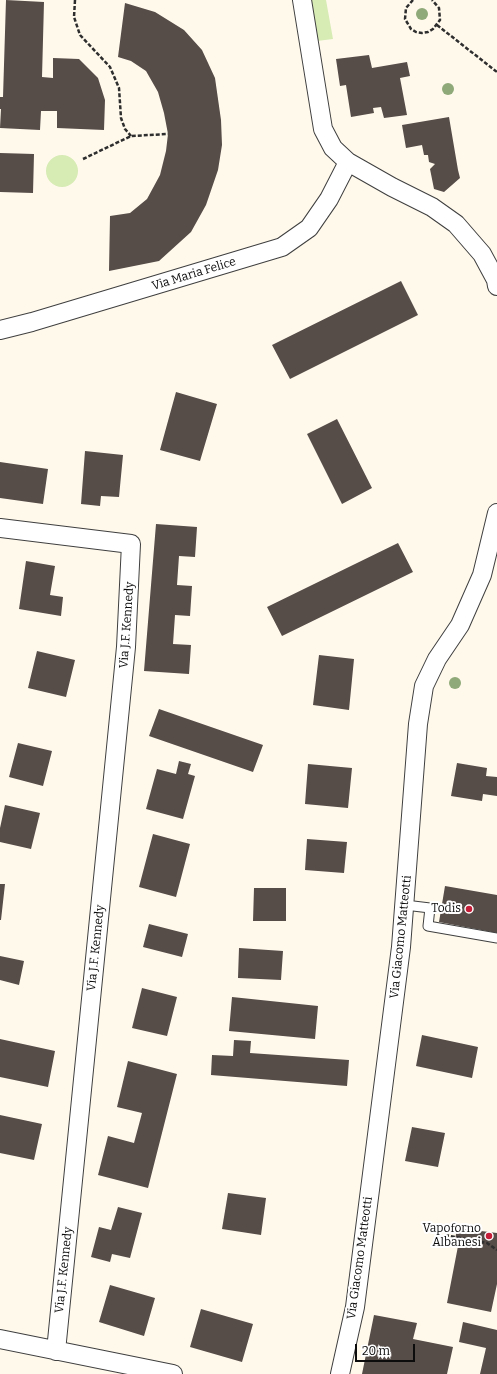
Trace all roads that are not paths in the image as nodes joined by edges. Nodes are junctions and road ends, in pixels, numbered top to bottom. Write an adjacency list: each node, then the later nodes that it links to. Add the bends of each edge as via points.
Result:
1 (302, 0): 2 (street, via 323,129 333,148)
2 (348, 162): 3 (street, via 432,207 456,224 482,254); 4 (street, Via Maria Felice, via 329,199 309,228 282,247)
3 (497, 286)
4 (0, 330)
5 (497, 513): 7 (street, Via Giacomo Matteotti, via 482,575 460,625 437,659 424,686 418,724)
6 (0, 528): 10 (street, Via J.F. Kennedy, via 132,544 126,647)
7 (405, 905): 8 (lane, via 430,908 428,926); 12 (street, Via Giacomo Matteotti, via 355,1307)
8 (497, 938)
9 (0, 1339): 10 (street)
10 (56, 1351): 11 (street)
11 (173, 1374)
12 (340, 1374)

